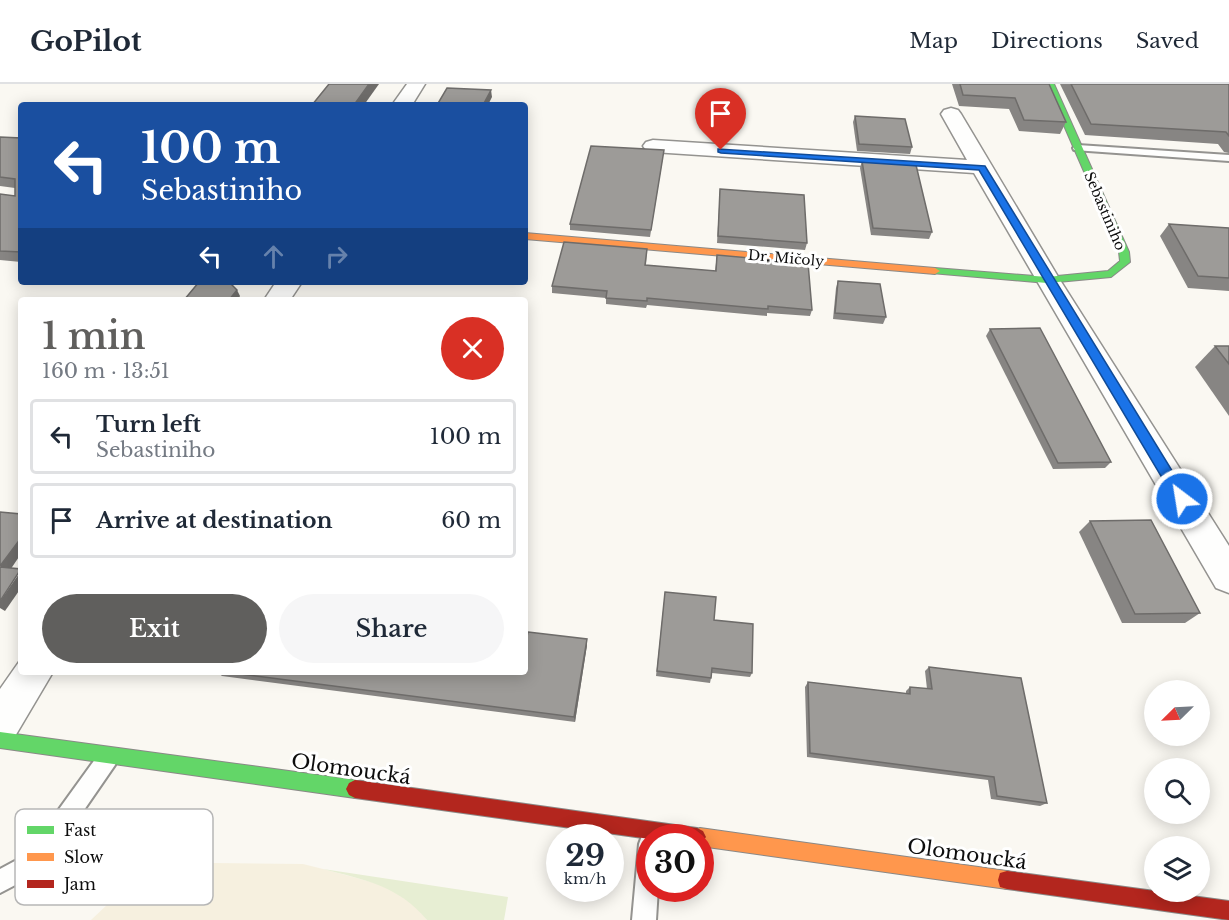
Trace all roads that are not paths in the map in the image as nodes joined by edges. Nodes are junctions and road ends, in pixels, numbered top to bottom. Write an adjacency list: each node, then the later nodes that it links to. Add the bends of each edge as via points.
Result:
1 (416, 84): 3 (street)
2 (1050, 84): 6 (street, Sebastiniho)
3 (404, 102)
4 (951, 114): 8 (street)
5 (653, 146): 8 (street)
6 (1078, 148): 7 (lane); 10 (street, Sebastiniho, via 1125,262 1111,274)
7 (1229, 158)
8 (982, 168): 10 (street)
9 (528, 236): 10 (street, Dr. Mičoly)
10 (1047, 280): 11 (street)
11 (1226, 565)
12 (32, 675): 13 (street)
13 (0, 724)
14 (0, 740): 15 (street, Olomoucká)
15 (110, 755): 16 (lane); 17 (street, Olomoucká)
16 (72, 809)
17 (636, 835)
18 (714, 839): 21 (street, Olomoucká)
19 (15, 874): 20 (lane)
20 (0, 882)
21 (1138, 897): 23 (street, Olomoucká); 25 (lane)
22 (645, 902): 24 (lane)
23 (1229, 910)
24 (644, 920)
25 (1144, 920)

